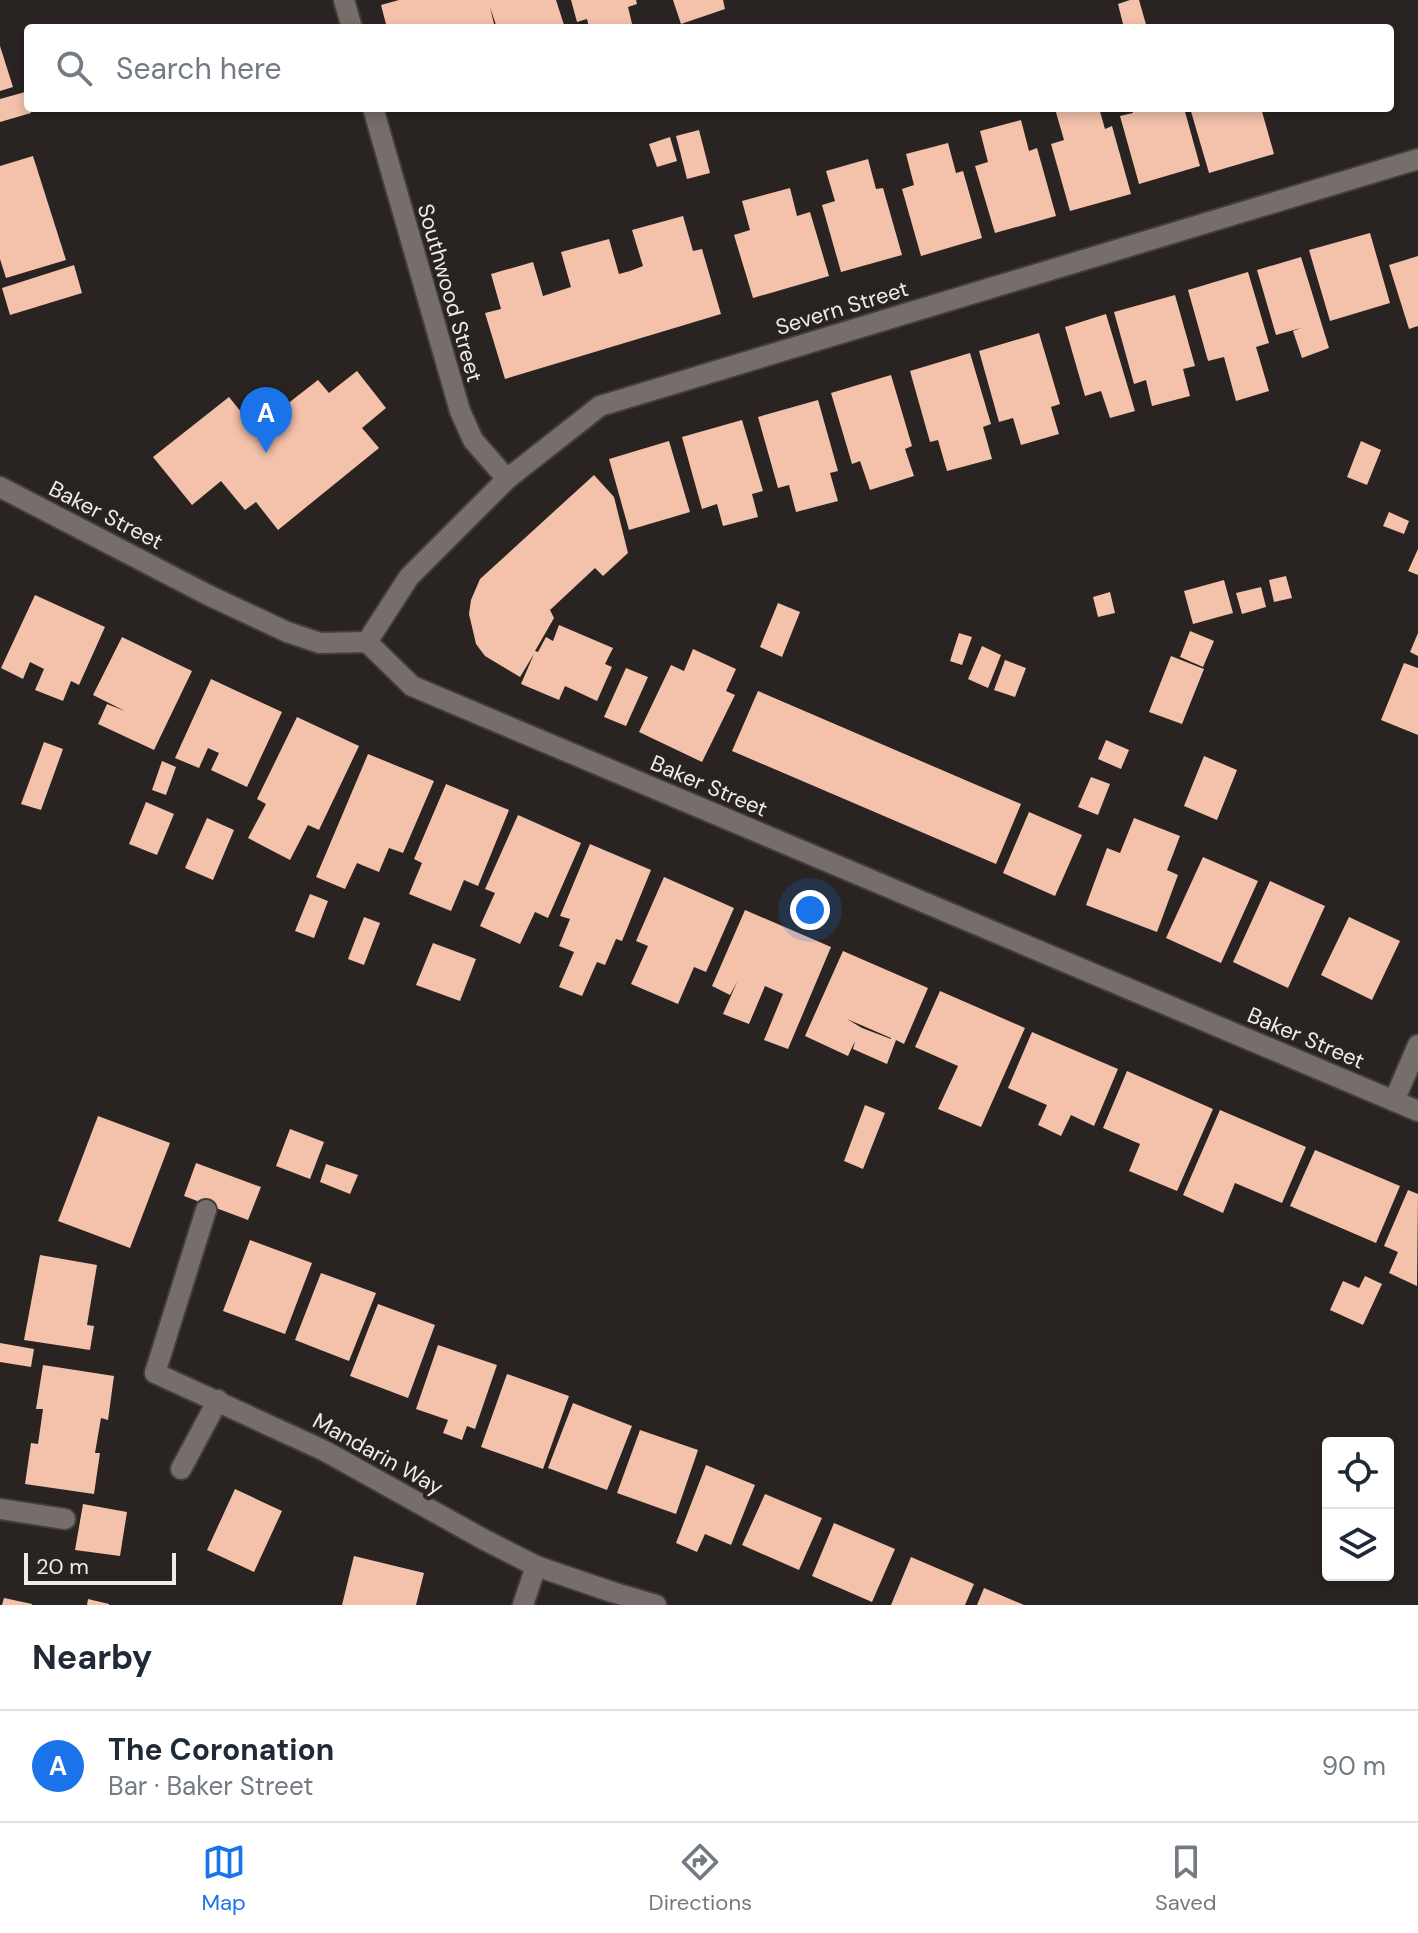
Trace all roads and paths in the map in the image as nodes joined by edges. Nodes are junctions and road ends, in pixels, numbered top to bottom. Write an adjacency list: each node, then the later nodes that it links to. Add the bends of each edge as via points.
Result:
1 (344, 0): 2 (street)
2 (351, 24)
3 (374, 112): 5 (street, Southwood Street, via 460,411 473,440)
4 (1418, 159): 5 (street, Severn Street, via 600,406)
5 (507, 479): 7 (street, Severn Street, via 409,577)
6 (0, 487): 7 (street, Baker Street, via 287,632 320,643)
7 (367, 642): 9 (street, Baker Street, via 412,686)
8 (1418, 1045): 9 (street)
9 (1394, 1101): 10 (street, Baker Street)
10 (1418, 1111)
11 (206, 1210): 12 (street, Mandarin Way, via 155,1373)
12 (218, 1400): 13 (street); 16 (street, Mandarin Way, via 325,1451)
13 (181, 1469)
14 (0, 1509): 15 (street)
15 (65, 1519)
16 (536, 1566): 17 (street); 18 (street, Mandarin Way)
17 (523, 1605)
18 (656, 1605)

